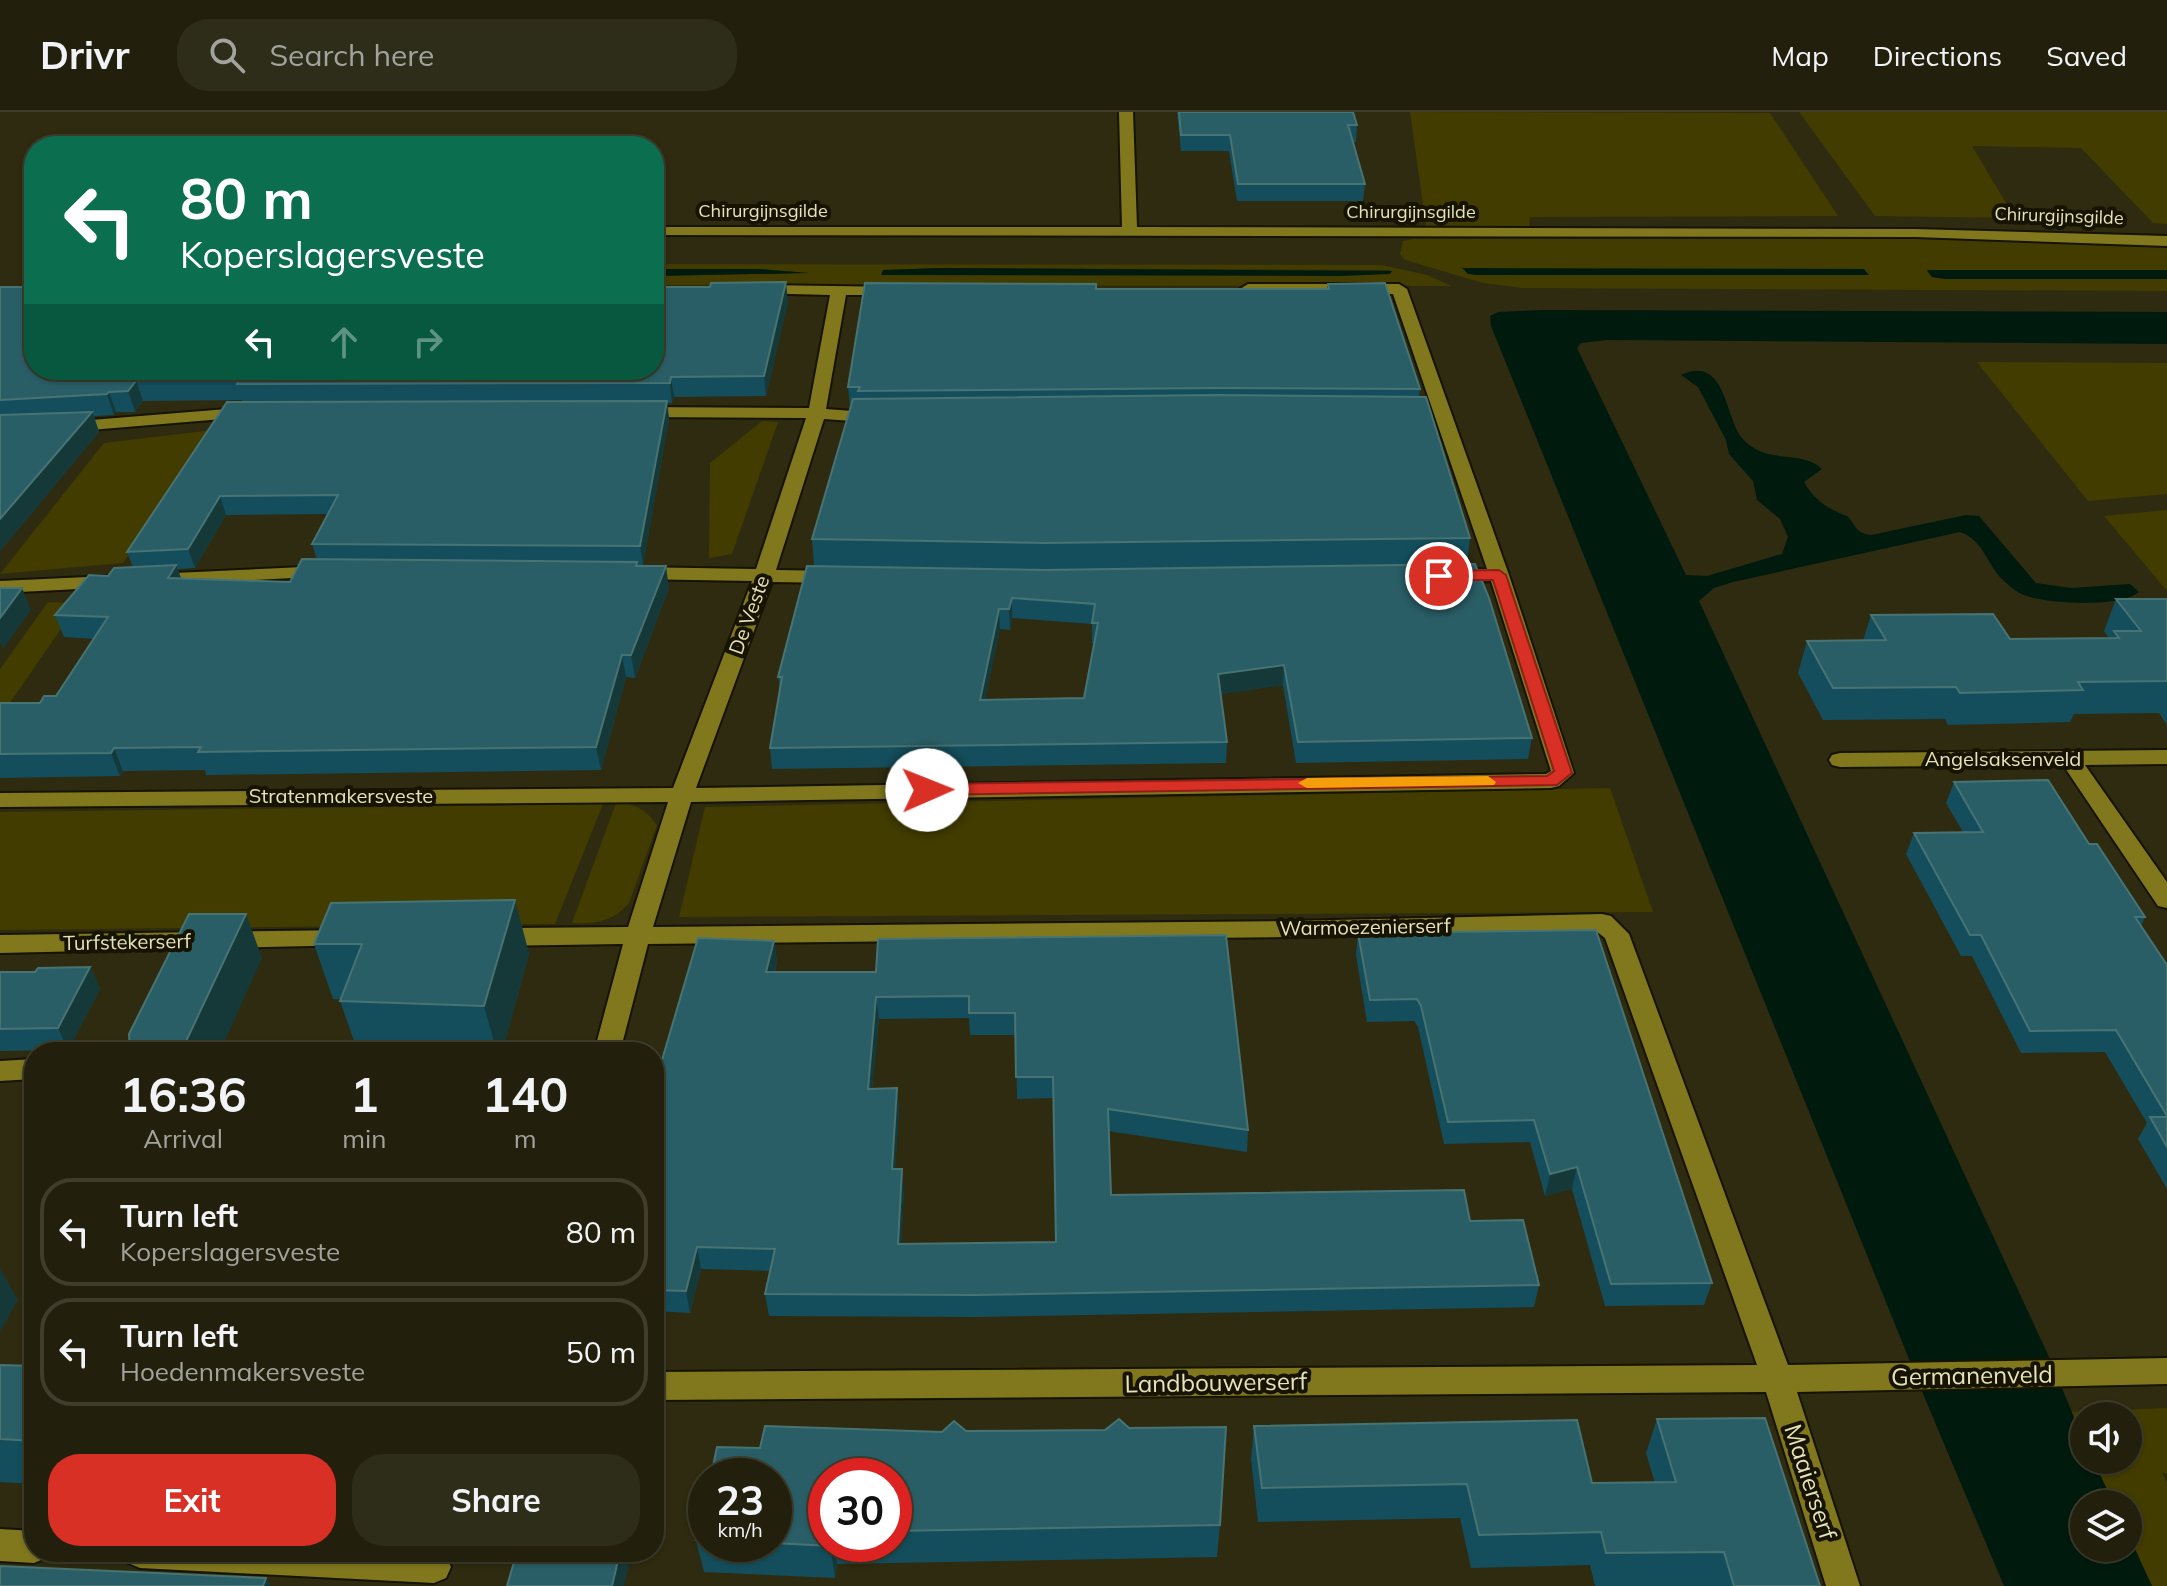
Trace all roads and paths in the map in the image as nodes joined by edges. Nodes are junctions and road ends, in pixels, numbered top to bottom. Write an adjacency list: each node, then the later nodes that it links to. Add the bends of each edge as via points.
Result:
1 (1126, 112): 3 (street)
2 (664, 231): 3 (street, Chirurgijnsgilde)
3 (1130, 232): 4 (street, Chirurgijnsgilde, via 1945,233)
4 (2167, 241)
5 (1227, 289): 17 (street, via 1399,289 1434,416)
6 (746, 290): 7 (street)
7 (839, 290): 8 (street); 11 (street, De Veste)
8 (915, 290)
9 (277, 412): 13 (street)
10 (625, 412): 11 (street, via 779,411)
11 (816, 416): 12 (street); 16 (street, De Veste)
12 (898, 418)
13 (0, 428)
14 (345, 572): 20 (street)
15 (611, 573): 16 (street)
16 (764, 575): 19 (street); 24 (street, De Veste)
17 (1499, 575): 18 (street); 24 (street, Stratenmakersveste, via 1563,773 1551,781)
18 (1420, 576)
19 (858, 577)
20 (0, 587)
21 (2167, 757): 22 (street, Angelsaksenveld)
22 (2070, 759): 23 (street, Angelsaksenveld); 26 (street)
23 (1840, 760)
24 (682, 795): 25 (street, Stratenmakersveste); 27 (street, De Veste)
25 (0, 800)
26 (2167, 900)
27 (638, 935): 28 (street); 31 (street, De Veste); 35 (street, Warmoezenierserf, via 1602,922 1616,934)
28 (468, 937)
29 (377, 938): 30 (street, Turfstekerserf)
30 (0, 944)
31 (610, 1042)
32 (24, 1070): 33 (street)
33 (0, 1071)
34 (2167, 1371): 35 (street, Germanenveld)
35 (1777, 1378): 36 (street, Landbouwerserf); 41 (street, Maaierserf)
36 (664, 1386)
37 (0, 1545): 38 (street)
38 (24, 1546)
39 (324, 1562): 40 (street)
40 (434, 1568)
41 (1843, 1586)

